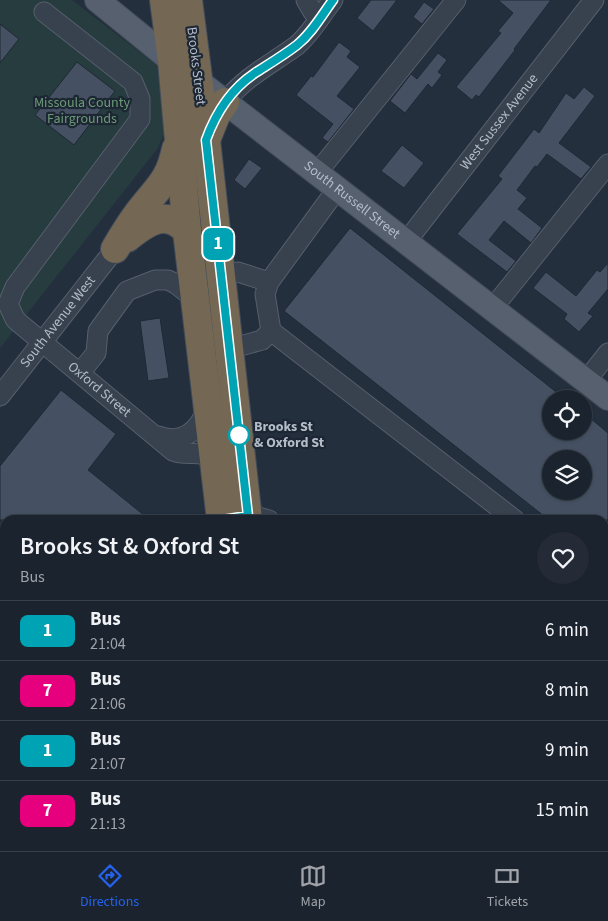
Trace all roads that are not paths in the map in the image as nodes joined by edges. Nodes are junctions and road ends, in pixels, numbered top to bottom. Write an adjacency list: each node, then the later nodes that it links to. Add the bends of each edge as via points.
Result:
1 (97, 0): 12 (main road, South Russell Street)
2 (164, 0): 12 (highway, Brooks Street)
3 (188, 0): 13 (highway, Brooks Street)
4 (306, 0): 11 (street)
5 (333, 0): 11 (street)
6 (456, 0): 18 (street)
7 (594, 0): 21 (street, West Sussex Avenue)
8 (603, 0): 9 (street)
9 (608, 0)
10 (44, 12): 28 (street, Oxford Street, via 133,82 140,99 140,119 15,287 8,304 15,319)
11 (320, 17): 14 (street, via 298,45 247,79)
12 (172, 61): 13 (main road, South Russell Street); 15 (highway, Brooks Street)
13 (199, 82): 14 (main road, South Russell Street); 16 (highway, Brooks Street)
14 (225, 102): 16 (highway, via 216,114); 18 (main road, South Russell Street)
15 (178, 137): 20 (highway, Brooks Street); 22 (highway, via 168,175 133,219)
16 (206, 140): 23 (highway, Brooks Street)
17 (608, 164): 26 (street)
18 (317, 173): 19 (main road, South Russell Street)
19 (337, 189): 21 (main road, South Russell Street); 24 (street)
20 (181, 226): 22 (highway, via 164,218 150,222); 25 (highway, Brooks Street)
21 (406, 242): 26 (main road, South Russell Street)
22 (115, 249): 28 (street, South Avenue West)
23 (221, 274): 24 (street, via 238,272); 29 (highway, Brooks Street)
24 (269, 282): 27 (street, via 265,294)
25 (195, 299): 31 (street, via 168,280 156,280 127,291 98,331 96,354); 35 (highway, Brooks Street)
26 (492, 309): 32 (main road, South Russell Street)
27 (271, 331): 29 (street, via 262,340); 38 (street)
28 (43, 343): 31 (street, Oxford Street); 33 (street, South Avenue West)
29 (230, 350): 40 (highway, Brooks Street)
30 (605, 357): 32 (street)
31 (80, 373): 36 (street, Oxford Street)
32 (586, 381): 34 (main road, South Russell Street)
33 (0, 396)
34 (608, 398)
35 (208, 405): 36 (street, via 200,424 190,434 179,439); 37 (highway, Brooks Street)
36 (158, 436): 37 (street, Oxford Street, via 176,452 204,454)
37 (216, 465): 39 (highway, Brooks Street)
38 (494, 514)
39 (240, 515)
40 (242, 515)

